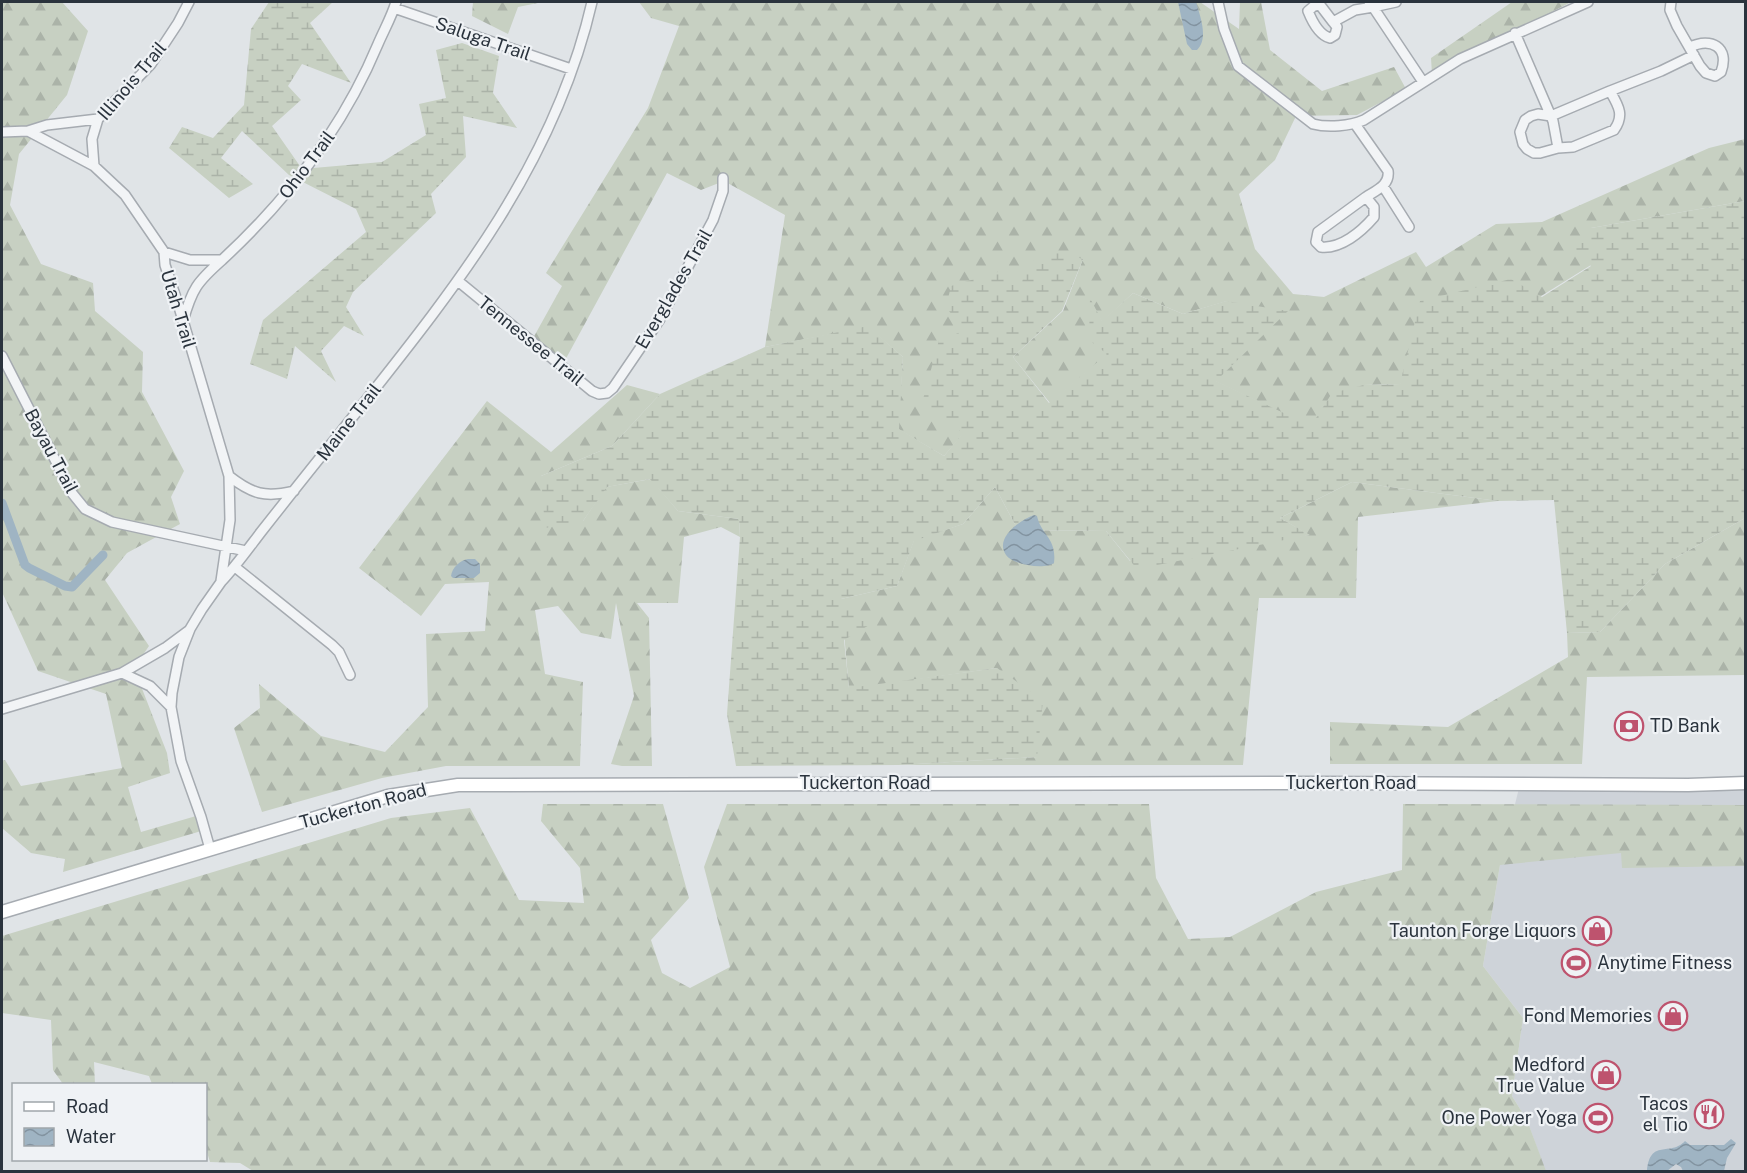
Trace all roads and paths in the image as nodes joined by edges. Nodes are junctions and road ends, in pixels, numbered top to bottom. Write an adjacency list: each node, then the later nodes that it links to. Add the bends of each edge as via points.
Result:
1 (189, 2): 15 (street, Illinois Trail, via 151,64)
2 (592, 2): 11 (street, Maine Trail)
3 (1218, 2): 16 (street, via 1238,66 1313,124)
4 (1396, 2): 7 (street)
5 (1588, 2): 10 (street)
6 (1671, 2): 13 (street, via 1670,10 1692,51 1661,71)
7 (1371, 4): 9 (street); 12 (street)
8 (395, 5): 11 (street, Saluga Trail); 26 (street, Ohio Trail, via 366,73 315,158 260,223)
9 (1334, 22)
10 (1515, 33): 12 (street, via 1460,58); 14 (street)
11 (571, 69): 27 (street, Maine Trail, via 540,148 491,234)
12 (1423, 82): 16 (street)
13 (1610, 91): 14 (street); 19 (street, via 1620,110 1614,130 1573,147)
14 (1551, 116): 19 (street); 19 (street, via 1538,114 1525,120 1521,139 1534,153)
15 (98, 119): 17 (street); 20 (street, Illinois Trail, via 92,139)
16 (1355, 124): 22 (street, via 1388,171 1389,178)
17 (28, 131): 18 (street); 20 (street, Utah Trail)
18 (2, 132)
19 (1558, 148)
20 (94, 166): 25 (street, Utah Trail, via 125,195)
21 (723, 178): 30 (street, Everglades Trail, via 723,191 713,220 660,320)
22 (1383, 186): 23 (street); 24 (street)
23 (1366, 197): 23 (street, via 1374,207 1374,217 1365,228 1331,248 1321,247 1316,242 1318,232)
24 (1409, 227)
25 (164, 252): 26 (street, via 190,260); 28 (street, Utah Trail)
26 (222, 260): 28 (street, Ohio Trail, via 190,294)
27 (458, 281): 30 (street, Tennessee Trail, via 592,391); 32 (street, Maine Trail)
28 (183, 323): 31 (street, Utah Trail)
29 (2, 356): 33 (street, Bayau Trail, via 72,493 85,508 112,522)
30 (607, 393)
31 (229, 476): 32 (street, via 257,494); 33 (street, Utah Trail)
32 (294, 491): 34 (street, Maine Trail)
33 (227, 547): 34 (street); 36 (street, Utah Trail)
34 (246, 551): 35 (street, Maine Trail)
35 (235, 567): 36 (street, Maine Trail); 39 (street, via 332,645)
36 (221, 582): 37 (street, Maine Trail)
37 (190, 629): 38 (street); 40 (street, Maine Trail, via 174,676)
38 (122, 673): 40 (street, via 150,686); 41 (street)
39 (350, 675)
40 (171, 706): 43 (street, Maine Trail, via 181,760)
41 (2, 709)
42 (1746, 783): 43 (main road, Tuckerton Road, via 467,785 388,796)
43 (210, 849): 44 (main road, Tuckerton Road)
44 (2, 912)

